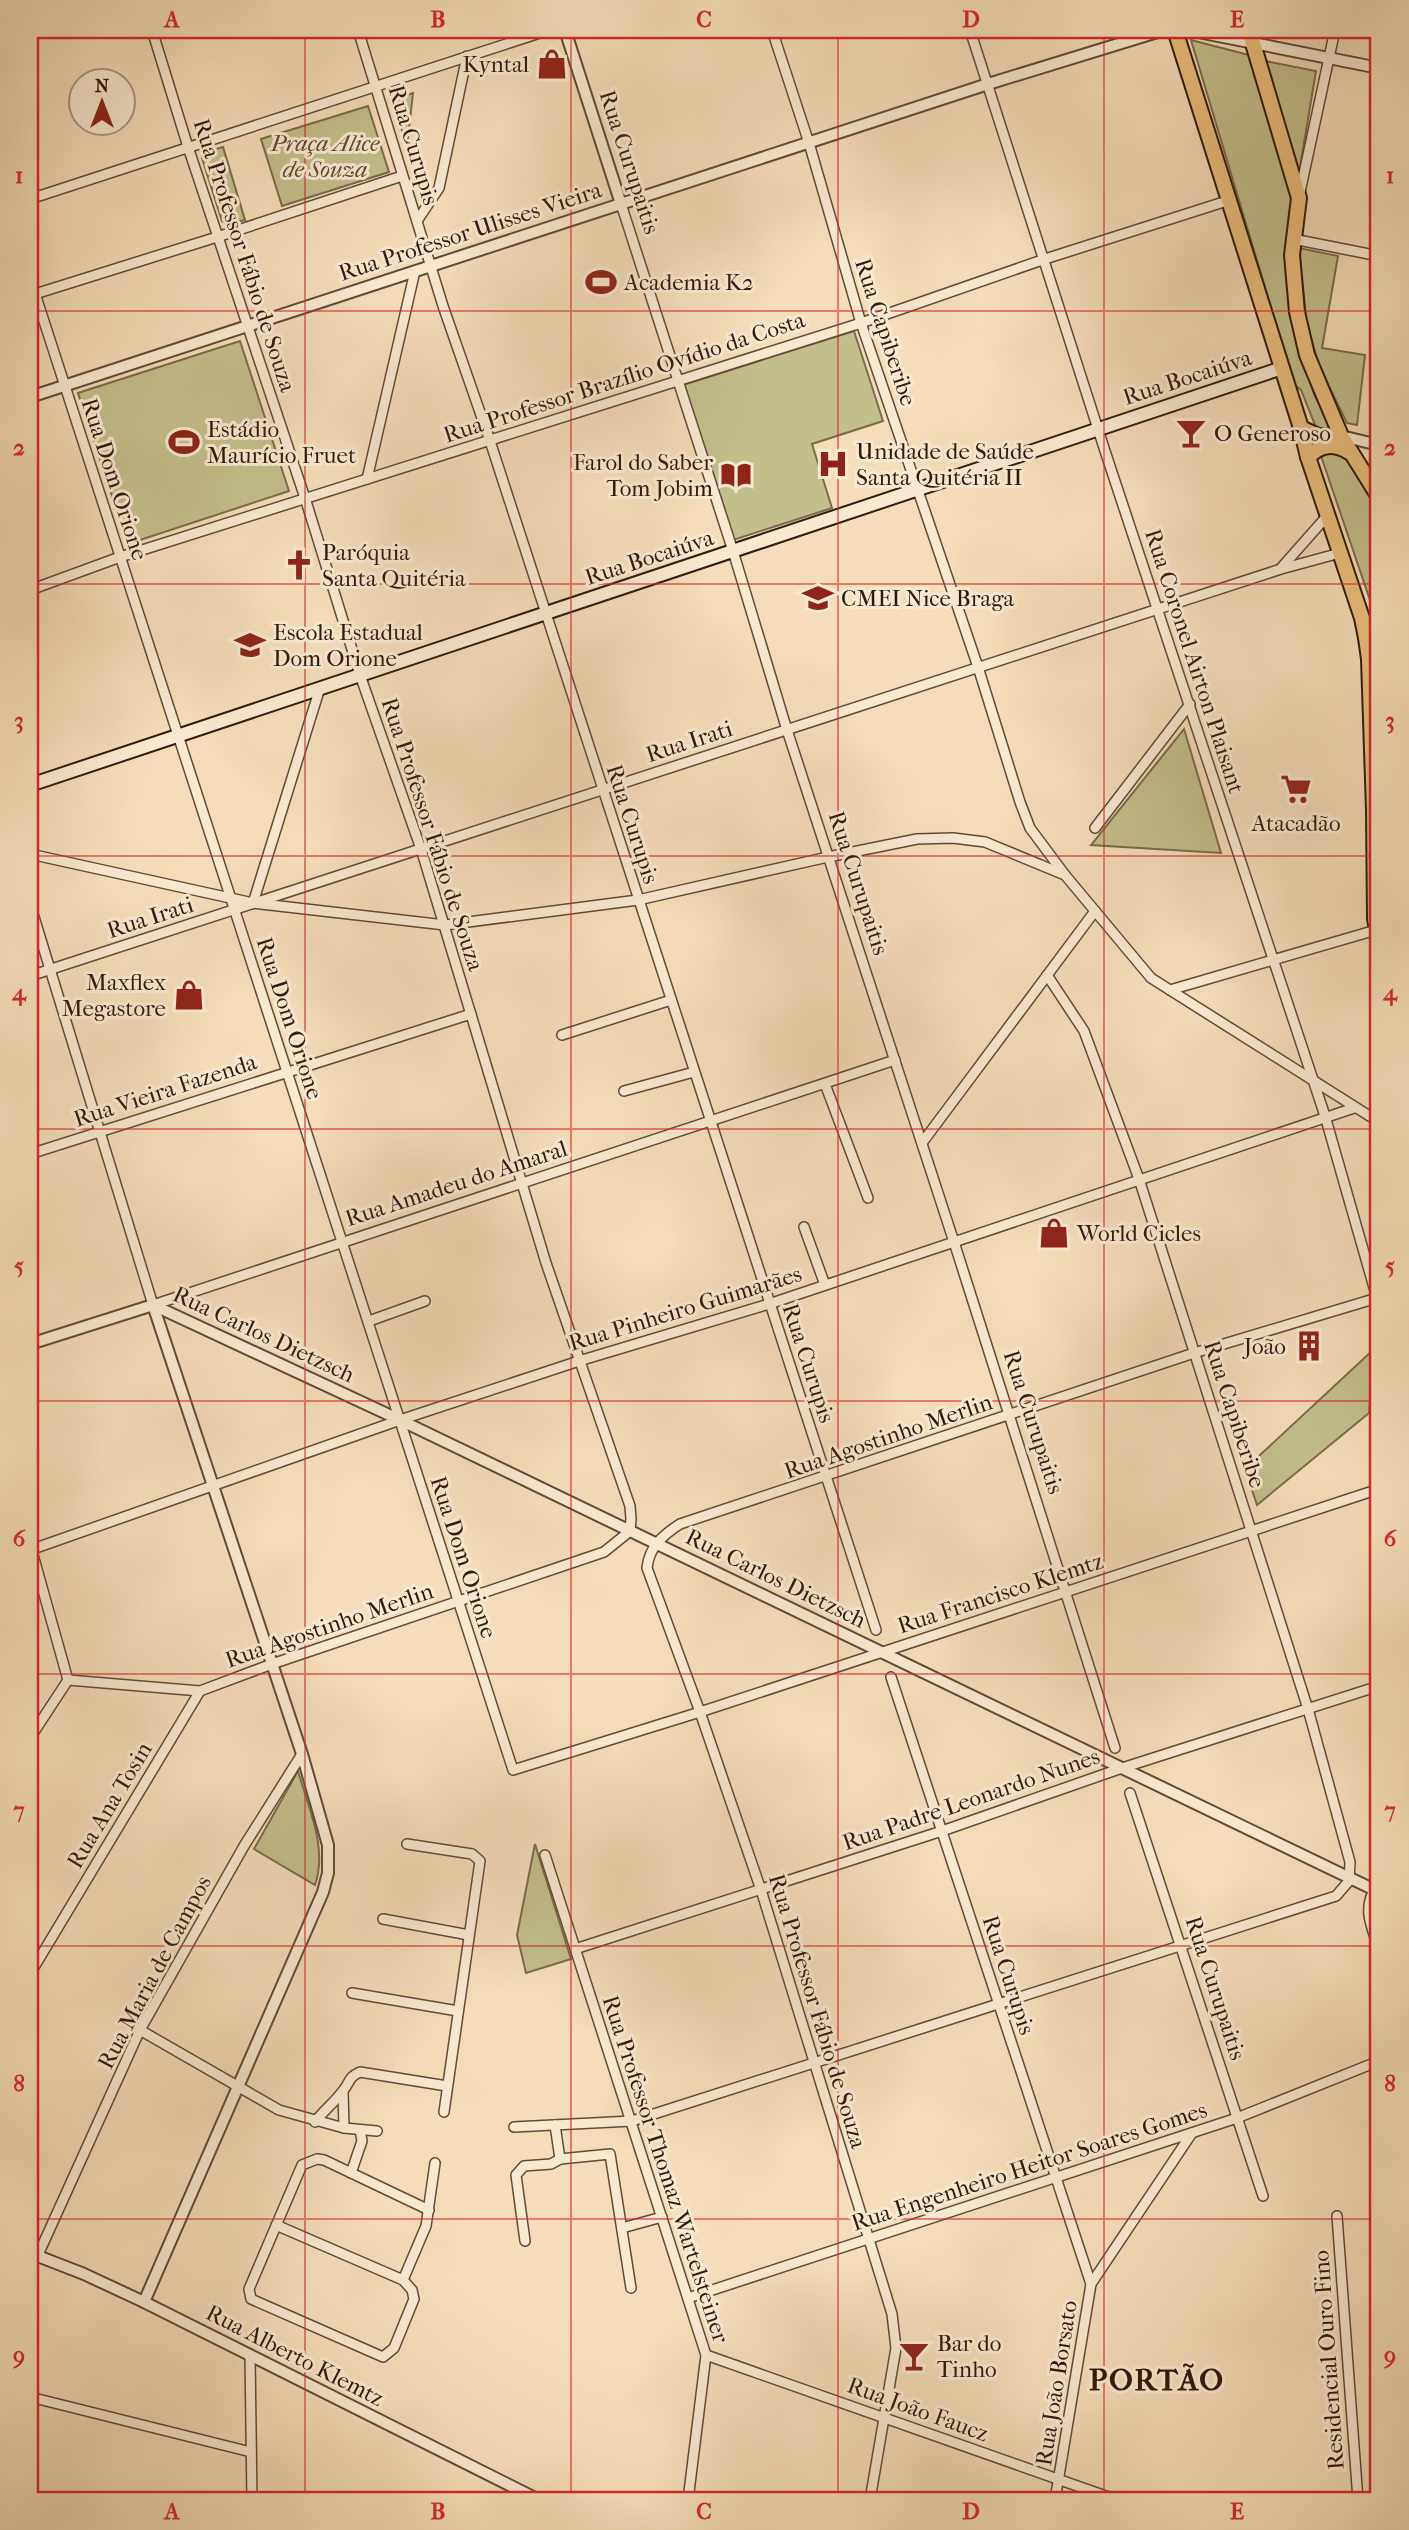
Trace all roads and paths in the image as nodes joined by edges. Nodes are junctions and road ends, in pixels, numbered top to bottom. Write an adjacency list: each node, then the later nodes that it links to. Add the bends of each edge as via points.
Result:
1 (152, 30): 19 (street, Rua Professor Fábio de Souza)
2 (358, 30): 17 (street, Rua Curupis)
3 (549, 30): 13 (street)
4 (565, 30): 24 (street, Rua Curupaitis)
5 (772, 30): 18 (street, Rua Capiberibe)
6 (970, 30): 16 (street, Rua Coronel Airton Plaisant)
7 (1164, 30): 16 (street, Rua Professor Ulisses Vieira)
8 (1175, 30): 23 (main road)
9 (1188, 30): 12 (street)
10 (1249, 30): 12 (main road)
11 (1335, 30): 14 (street)
12 (1253, 45): 14 (street); 21 (main road)
13 (467, 57): 17 (street); 25 (street, via 439,188)
14 (1329, 59): 15 (street); 21 (street)
15 (1379, 68)
16 (988, 84): 18 (street, Rua Professor Ulisses Vieira); 29 (street, Rua Coronel Airton Plaisant)
17 (375, 86): 19 (street); 20 (street, Rua Curupis)
18 (808, 143): 24 (street, Rua Professor Ulisses Vieira); 34 (street, Rua Capiberibe)
19 (188, 147): 22 (street); 26 (street, Rua Professor Fábio de Souza)
20 (402, 176): 25 (street, Rua Curupis); 26 (street)
21 (1299, 198): 27 (main road)
22 (30, 199)
23 (1230, 200): 29 (street, Rua Professor Brazílio Ovídio da Costa); 36 (main road)
24 (621, 204): 30 (street, Rua Professor Ulisses Vieira); 37 (street, Rua Curupaitis)
25 (417, 221): 30 (street, Rua Curupis)
26 (218, 237): 33 (street); 35 (street, Rua Professor Fábio de Souza)
27 (1293, 239): 28 (street); 42 (main road, via 1297,312 1307,355)
28 (1379, 257)
29 (1045, 259): 34 (street, Rua Professor Brazílio Ovídio da Costa); 41 (street, Rua Coronel Airton Plaisant)
30 (431, 266): 31 (street, Rua Professor Ulisses Vieira); 43 (street, Rua Curupis)
31 (415, 271): 35 (street, Rua Professor Ulisses Vieira); 47 (street)
32 (30, 278): 33 (street, Rua Dom Orione)
33 (35, 294): 38 (street, Rua Dom Orione)
34 (861, 323): 37 (street, Rua Professor Brazílio Ovídio da Costa); 48 (street, Rua Capiberibe)
35 (248, 326): 38 (street, Rua Professor Ulisses Vieira); 50 (street, Rua Professor Fábio de Souza)
36 (1282, 368): 40 (main road); 41 (main road, Rua Bocaiúva)
37 (678, 380): 43 (street, Rua Professor Brazílio Ovídio da Costa); 52 (street, Rua Curupaitis)
38 (65, 385): 39 (street, Rua Professor Ulisses Vieira); 54 (street, Rua Dom Orione)
39 (30, 397)
40 (1301, 428): 42 (main road, via 1318,436); 46 (main road)
41 (1098, 429): 48 (main road, Rua Bocaiúva); 57 (street, Rua Coronel Airton Plaisant)
42 (1341, 436): 44 (street); 45 (main road)
43 (490, 441): 47 (street, Rua Professor Brazílio Ovídio da Costa); 58 (street, Rua Curupis)
44 (1379, 445)
45 (1349, 452): 46 (main road, via 1331,445); 49 (main road)
46 (1308, 457): 51 (main road)
47 (367, 479): 50 (street, Rua Professor Brazílio Ovídio da Costa)
48 (917, 490): 52 (main road, Rua Bocaiúva); 59 (street, Rua Capiberibe)
49 (1379, 497)
50 (305, 498): 54 (street, Rua Professor Brazílio Ovídio da Costa); 60 (street, Rua Professor Fábio de Souza)
51 (1328, 515): 53 (main road); 55 (street)
52 (733, 551): 58 (main road, Rua Bocaiúva); 63 (street, Rua Curupaitis)
53 (1340, 553): 55 (street, Rua Irati); 79 (main road, via 1362,618 1369,659)
54 (120, 557): 56 (street, Rua Professor Brazílio Ovídio da Costa); 64 (street, Rua Dom Orione)
55 (1281, 569): 57 (street, Rua Irati)
56 (30, 590)
57 (1158, 608): 59 (street, Rua Irati); 62 (street, Rua Coronel Airton Plaisant)
58 (544, 614): 60 (main road, Rua Bocaiúva); 66 (street, Rua Curupis)
59 (978, 667): 63 (street, Rua Irati); 71 (street, Rua Capiberibe, via 1030,828)
60 (360, 675): 61 (main road, Rua Bocaiúva); 68 (street, Rua Professor Fábio de Souza)
61 (320, 688): 64 (main road, Rua Bocaiúva); 74 (street)
62 (1189, 704): 67 (street); 80 (street, Rua Coronel Airton Plaisant)
63 (787, 730): 66 (street, Rua Irati); 70 (street, Rua Curupaitis)
64 (178, 736): 65 (main road, Rua Bocaiúva); 72 (street, Rua Dom Orione)
65 (30, 785)
66 (602, 790): 68 (street, Rua Irati); 73 (street, Rua Curupis)
67 (1095, 828)
68 (421, 849): 74 (street, Rua Irati); 78 (street, Rua Professor Fábio de Souza)
69 (30, 854): 72 (street)
70 (828, 857): 71 (street, via 917,839 953,838 985,842); 73 (street); 88 (street, Rua Curupaitis)
71 (1065, 875): 77 (street, Rua Capiberibe)
72 (230, 898): 74 (street); 76 (street, Rua Dom Orione)
73 (638, 900): 78 (street); 85 (street, Rua Curupis)
74 (253, 903): 76 (street, Rua Irati); 78 (street)
75 (30, 904): 81 (street)
76 (234, 909): 81 (street, Rua Irati); 89 (street, Rua Dom Orione)
77 (1095, 911): 82 (street); 84 (street, Rua Capiberibe, via 1151,978)
78 (445, 925): 86 (street, Rua Professor Fábio de Souza)
79 (1378, 936): 80 (street)
80 (1273, 961): 84 (street); 91 (street, Rua Coronel Airton Plaisant)
81 (50, 969): 83 (street, Rua Irati); 98 (street)
82 (1047, 975): 99 (street); 101 (street, Rua Capiberibe, via 1084,1031)
83 (30, 976)
84 (1170, 990): 91 (street, Rua Capiberibe)
85 (671, 1000): 87 (street); 90 (street, Rua Curupis)
86 (471, 1014): 89 (street, Rua Vieira Fazenda); 102 (street, Rua Professor Fábio de Souza)
87 (562, 1035)
88 (895, 1060): 92 (street, Rua Amadeu do Amaral); 99 (street, Rua Curupaitis)
89 (287, 1072): 98 (street, Rua Vieira Fazenda); 105 (street, Rua Dom Orione)
90 (694, 1072): 93 (street); 97 (street, Rua Curupis)
91 (1314, 1082): 94 (street, Rua Capiberibe); 95 (street, Rua Coronel Airton Plaisant)
92 (825, 1084): 97 (street, Rua Amadeu do Amaral); 103 (street)
93 (624, 1091)
94 (1354, 1108): 95 (street, Rua Pinheiro Guimarães); 96 (street, Rua Capiberibe)
95 (1325, 1116): 101 (street, Rua Pinheiro Guimarães); 109 (street, Rua Coronel Airton Plaisant)
96 (1379, 1122)
97 (710, 1123): 102 (street, Rua Amadeu do Amaral); 110 (street, Rua Curupis)
98 (99, 1131): 100 (street, Rua Vieira Fazenda); 111 (street)
99 (922, 1143): 106 (street, Rua Curupaitis)
100 (30, 1154)
101 (1139, 1179): 106 (street, Rua Pinheiro Guimarães); 114 (street, Rua Capiberibe)
102 (523, 1184): 105 (street, Rua Amadeu do Amaral); 115 (street, Rua Professor Fábio de Souza)
103 (868, 1198)
104 (804, 1227): 107 (street)
105 (342, 1242): 111 (street, Rua Amadeu do Amaral); 112 (street, Rua Dom Orione)
106 (954, 1242): 107 (street, Rua Pinheiro Guimarães); 116 (street, Rua Curupaitis)
107 (825, 1285): 110 (street, Rua Pinheiro Guimarães)
108 (425, 1301): 112 (street)
109 (1378, 1301): 114 (street, Rua Agostinho Merlin)
110 (769, 1304): 115 (street, Rua Pinheiro Guimarães); 118 (street, Rua Curupis)
111 (153, 1305): 113 (street, Rua Amadeu do Amaral); 117 (street, Rua Carlos Dietzsch); 119 (street)
112 (369, 1321): 117 (street, Rua Dom Orione)
113 (30, 1344)
114 (1194, 1353): 116 (street, Rua Agostinho Merlin); 122 (street, Rua Capiberibe)
115 (579, 1361): 117 (street, Rua Pinheiro Guimarães); 121 (street, Rua Professor Fábio de Souza, via 630,1506)
116 (1009, 1415): 118 (street, Rua Agostinho Merlin); 125 (street, Rua Curupaitis)
117 (400, 1420): 119 (street, Rua Pinheiro Guimarães); 121 (street, Rua Carlos Dietzsch); 126 (street, Rua Dom Orione)
118 (826, 1477): 123 (street, Rua Agostinho Merlin, via 680,1524); 127 (street, Rua Curupis)
119 (213, 1486): 124 (street, Rua Pinheiro Guimarães); 129 (street)
120 (1379, 1489): 122 (street, Rua Francisco Klemtz)
121 (630, 1531): 123 (street, Rua Carlos Dietzsch); 126 (street, Rua Agostinho Merlin, via 604,1552)
122 (1253, 1532): 125 (street, Rua Francisco Klemtz); 134 (street, Rua Capiberibe)
123 (656, 1544): 128 (street, Rua Carlos Dietzsch); 135 (street, Rua Professor Fábio de Souza, via 647,1568)
124 (30, 1548): 131 (street)
125 (1066, 1592): 128 (street, Rua Francisco Klemtz); 137 (street, Rua Curupaitis)
126 (458, 1601): 129 (street, Rua Agostinho Merlin); 140 (street, Rua Dom Orione)
127 (876, 1630)
128 (882, 1652): 135 (street, Rua Francisco Klemtz); 139 (street, Rua Carlos Dietzsch)
129 (272, 1664): 133 (street, Rua Agostinho Merlin); 138 (street)
130 (891, 1677): 142 (street, Rua Curupis)
131 (68, 1680): 133 (street, Rua Agostinho Merlin); 136 (street)
132 (1379, 1686): 134 (street, Rua Padre Leonardo Nunes)
133 (200, 1691): 153 (street, Rua Ana Tosin)
134 (1308, 1709): 139 (street, Rua Padre Leonardo Nunes); 145 (street, Rua Capiberibe, via 1350,1862)
135 (700, 1712): 140 (street, Rua Francisco Klemtz); 147 (street, Rua Professor Fábio de Souza)
136 (30, 1738)
137 (1115, 1748)
138 (302, 1754): 157 (street, Rua Maria de Campos); 161 (street, via 328,1845 328,1873)
139 (1122, 1768): 142 (street, Rua Padre Leonardo Nunes); 145 (street, Rua Carlos Dietzsch)
140 (513, 1770)
141 (1130, 1793): 150 (street, Rua Curupaitis)
142 (942, 1831): 147 (street, Rua Padre Leonardo Nunes); 155 (street, Rua Curupis)
143 (407, 1844): 149 (street, via 472,1854 480,1861)
144 (545, 1854): 152 (street, Rua Professor Thomaz Wartelsteiner)
145 (1350, 1878): 146 (street, Rua Carlos Dietzsch); 150 (street, via 1336,1896)
146 (1377, 1888): 151 (street, via 1368,1901 1367,1913)
147 (761, 1890): 152 (street, Rua Padre Leonardo Nunes); 159 (street, Rua Professor Fábio de Souza)
148 (383, 1919): 149 (street)
149 (469, 1935): 156 (street)
150 (1180, 1945): 155 (street); 164 (street, Rua Curupaitis)
151 (1379, 1948)
152 (575, 1949): 165 (street, Rua Professor Thomaz Wartelsteiner)
153 (30, 1974)
154 (352, 1993): 156 (street)
155 (997, 2004): 159 (street); 176 (street, Rua Curupis)
156 (458, 2011): 160 (street)
157 (140, 2030): 161 (street); 185 (street, Rua Maria de Campos)
158 (1379, 2061): 164 (street, Rua Engenheiro Heitor Soares Gomes)
159 (814, 2063): 165 (street); 183 (street, Rua Professor Fábio de Souza)
160 (447, 2086): 162 (street, via 360,2072 350,2077); 163 (street)
161 (239, 2087): 166 (street, via 279,2110); 190 (street)
162 (343, 2092): 166 (street); 169 (street)
163 (443, 2112)
164 (1237, 2118): 172 (street, Rua Engenheiro Heitor Soares Gomes); 177 (street, Rua Curupaitis)
165 (632, 2121): 167 (street); 180 (street, Rua Professor Thomaz Wartelsteiner)
166 (315, 2122): 169 (street)
167 (555, 2125): 168 (street); 173 (street)
168 (514, 2127)
169 (344, 2128): 170 (street)
170 (360, 2130): 171 (street); 175 (street, via 362,2141)
171 (377, 2131)
172 (1192, 2133): 176 (street, Rua Engenheiro Heitor Soares Gomes); 187 (street, Rua João Borsato)
173 (559, 2159): 182 (street, via 610,2154); 184 (street, via 524,2166 516,2175)
174 (435, 2163): 178 (street)
175 (351, 2173): 178 (street); 181 (street, via 324,2160 302,2165)
176 (1056, 2177): 183 (street, Rua Engenheiro Heitor Soares Gomes); 187 (street, Rua Curupis)
177 (1264, 2196)
178 (429, 2210): 186 (street, via 423,2238)
179 (1337, 2216): 203 (street, Residencial Ouro Fino)
180 (662, 2217): 182 (street); 189 (street, Rua Professor Thomaz Wartelsteiner)
181 (276, 2225): 186 (street); 186 (street, via 249,2289 251,2299 383,2357 394,2348 414,2299)
182 (622, 2228): 188 (street)
183 (868, 2239): 189 (street, Rua Engenheiro Heitor Soares Gomes); 194 (street, Rua Professor Fábio de Souza, via 892,2314 896,2348)
184 (525, 2241)
185 (34, 2254): 190 (street, Rua Alberto Klemtz)
186 (403, 2280)
187 (1091, 2284): 196 (street, Rua João Borsato)
188 (631, 2287)
189 (688, 2298): 191 (street, Rua Professor Thomaz Wartelsteiner)
190 (144, 2302): 192 (street, Rua Alberto Klemtz)
191 (706, 2355): 194 (street, Rua João Faucz); 199 (street, Rua Professor Thomaz Wartelsteiner)
192 (250, 2357): 195 (street); 198 (street, Rua Alberto Klemtz)
193 (30, 2397): 195 (street)
194 (884, 2417): 196 (street, Rua João Faucz); 200 (street, Rua Professor Fábio de Souza)
195 (251, 2452): 197 (street)
196 (1060, 2480): 201 (street, Rua João Borsato); 202 (street, Rua João Faucz)
197 (252, 2500)
198 (538, 2500)
199 (688, 2500)
200 (870, 2500)
201 (1055, 2500)
202 (1117, 2500)
203 (1358, 2500)

